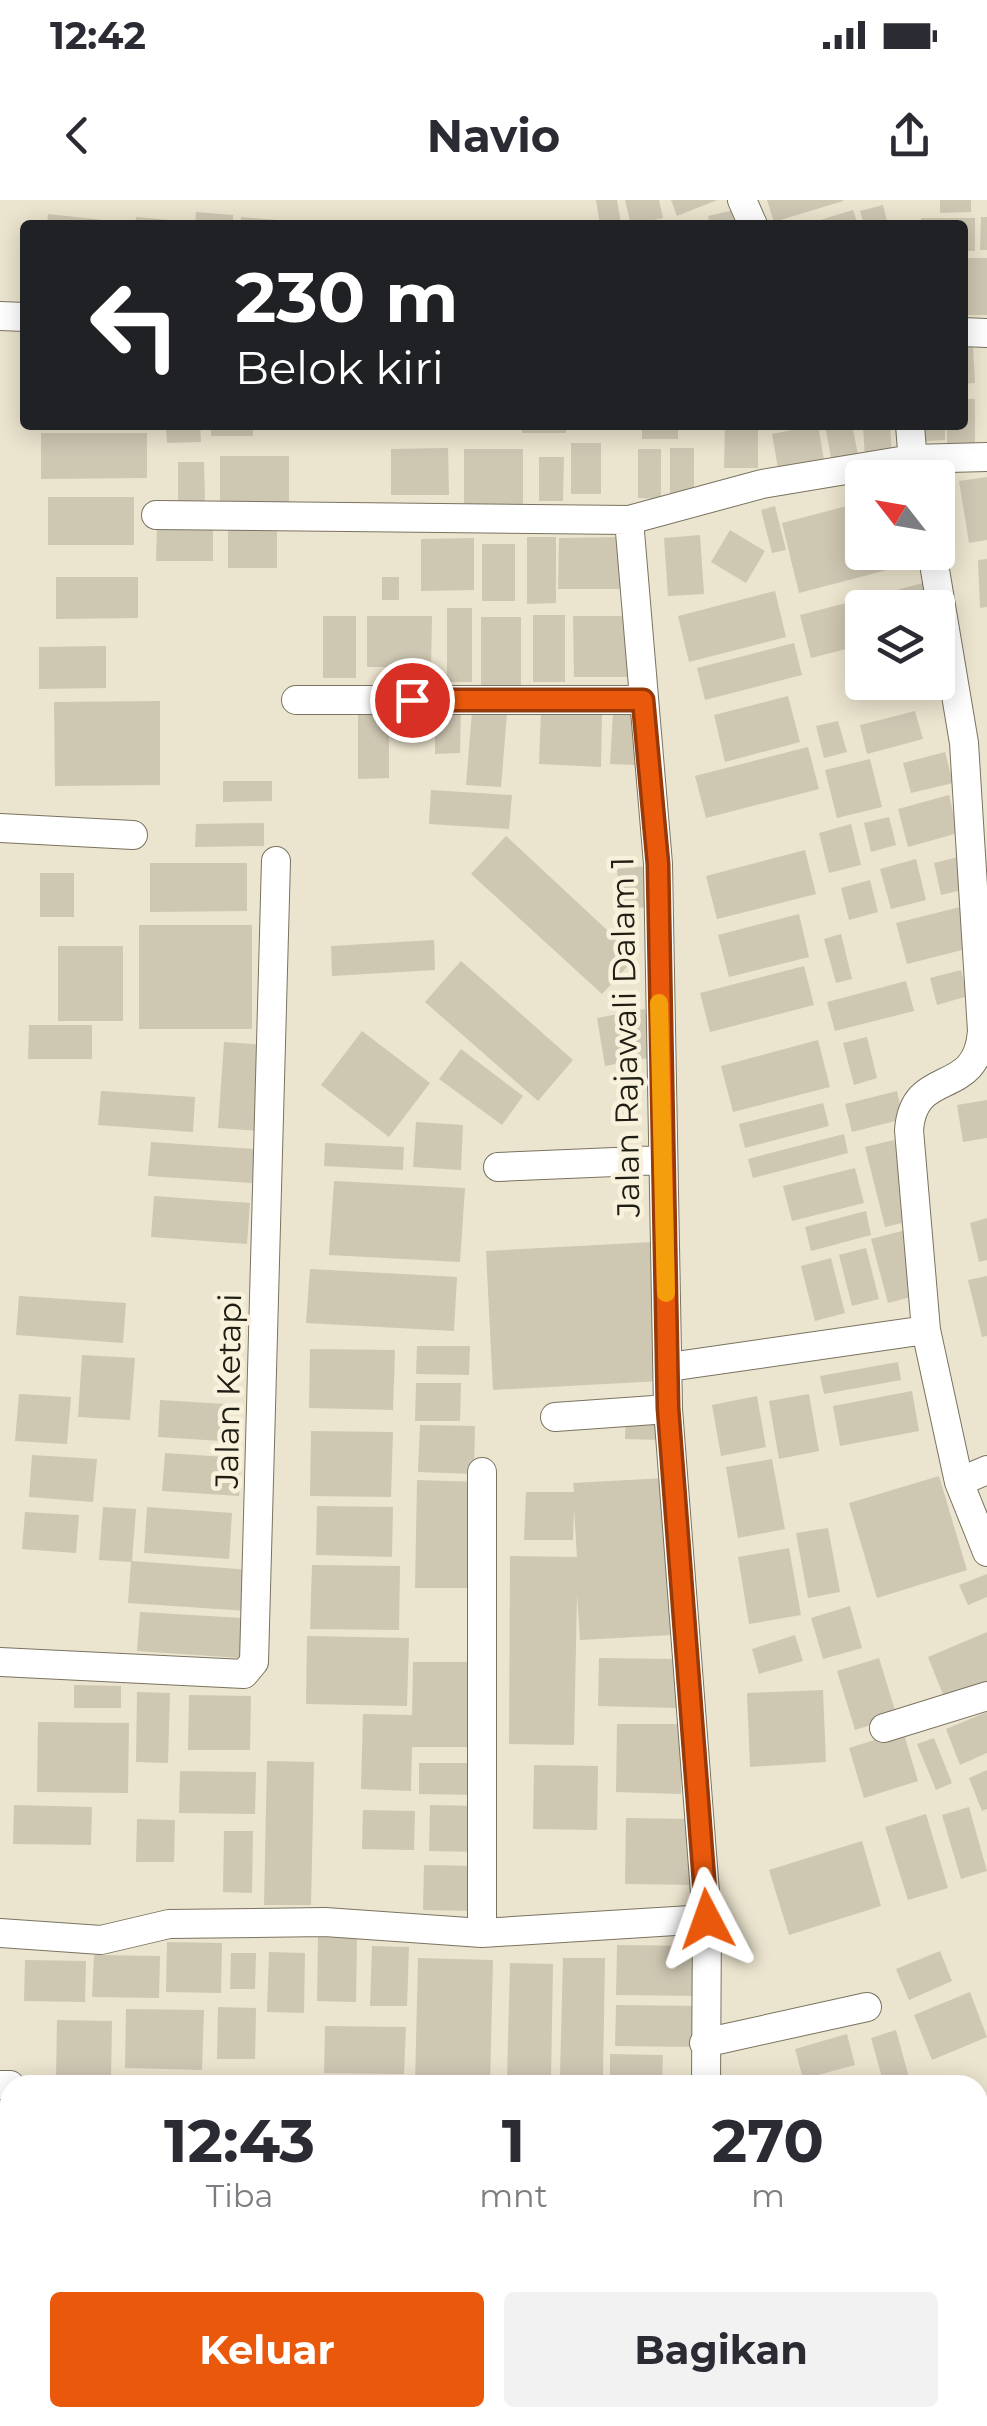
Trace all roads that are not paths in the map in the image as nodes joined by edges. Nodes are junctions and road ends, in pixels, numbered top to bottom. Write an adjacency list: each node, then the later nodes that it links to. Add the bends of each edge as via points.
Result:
1 (910, 430): 3 (street)
2 (987, 457): 4 (street)
3 (912, 460)
4 (955, 462)
5 (845, 475): 7 (street, via 762,484)
6 (156, 515): 7 (street)
7 (629, 520): 10 (street, Jalan Rajawali Dalam 1)
8 (936, 570): 11 (street)
9 (296, 700): 10 (street)
10 (643, 700): 16 (street, Jalan Rajawali Dalam 1, via 658,864)
11 (976, 742): 15 (street)
12 (0, 828): 13 (street)
13 (133, 835)
14 (276, 861): 26 (street, Jalan Ketapi, via 254,1662 244,1674)
15 (981, 874): 18 (street, via 981,1051 969,1070 929,1089 910,1121)
16 (662, 1160): 17 (street); 19 (street, Jalan Rajawali Dalam 1)
17 (498, 1167)
18 (926, 1330): 19 (street); 24 (street)
19 (669, 1366): 20 (street, Jalan Rajawali Dalam 1)
20 (668, 1408): 21 (street); 29 (street, Jalan Rajawali Dalam 1)
21 (555, 1417)
22 (987, 1470): 24 (street)
23 (482, 1472): 31 (street)
24 (959, 1482): 25 (street)
25 (987, 1552)
26 (0, 1662)
27 (987, 1696): 28 (street)
28 (884, 1728)
29 (707, 1919): 31 (street); 33 (street, Jalan Rajawali Dalam 1)
30 (0, 1933): 31 (street, via 101,1940 169,1924 325,1922)
31 (482, 1933)
32 (867, 2007): 33 (street)
33 (704, 2043): 34 (street, Jalan Rajawali Dalam 1)
34 (706, 2075)

